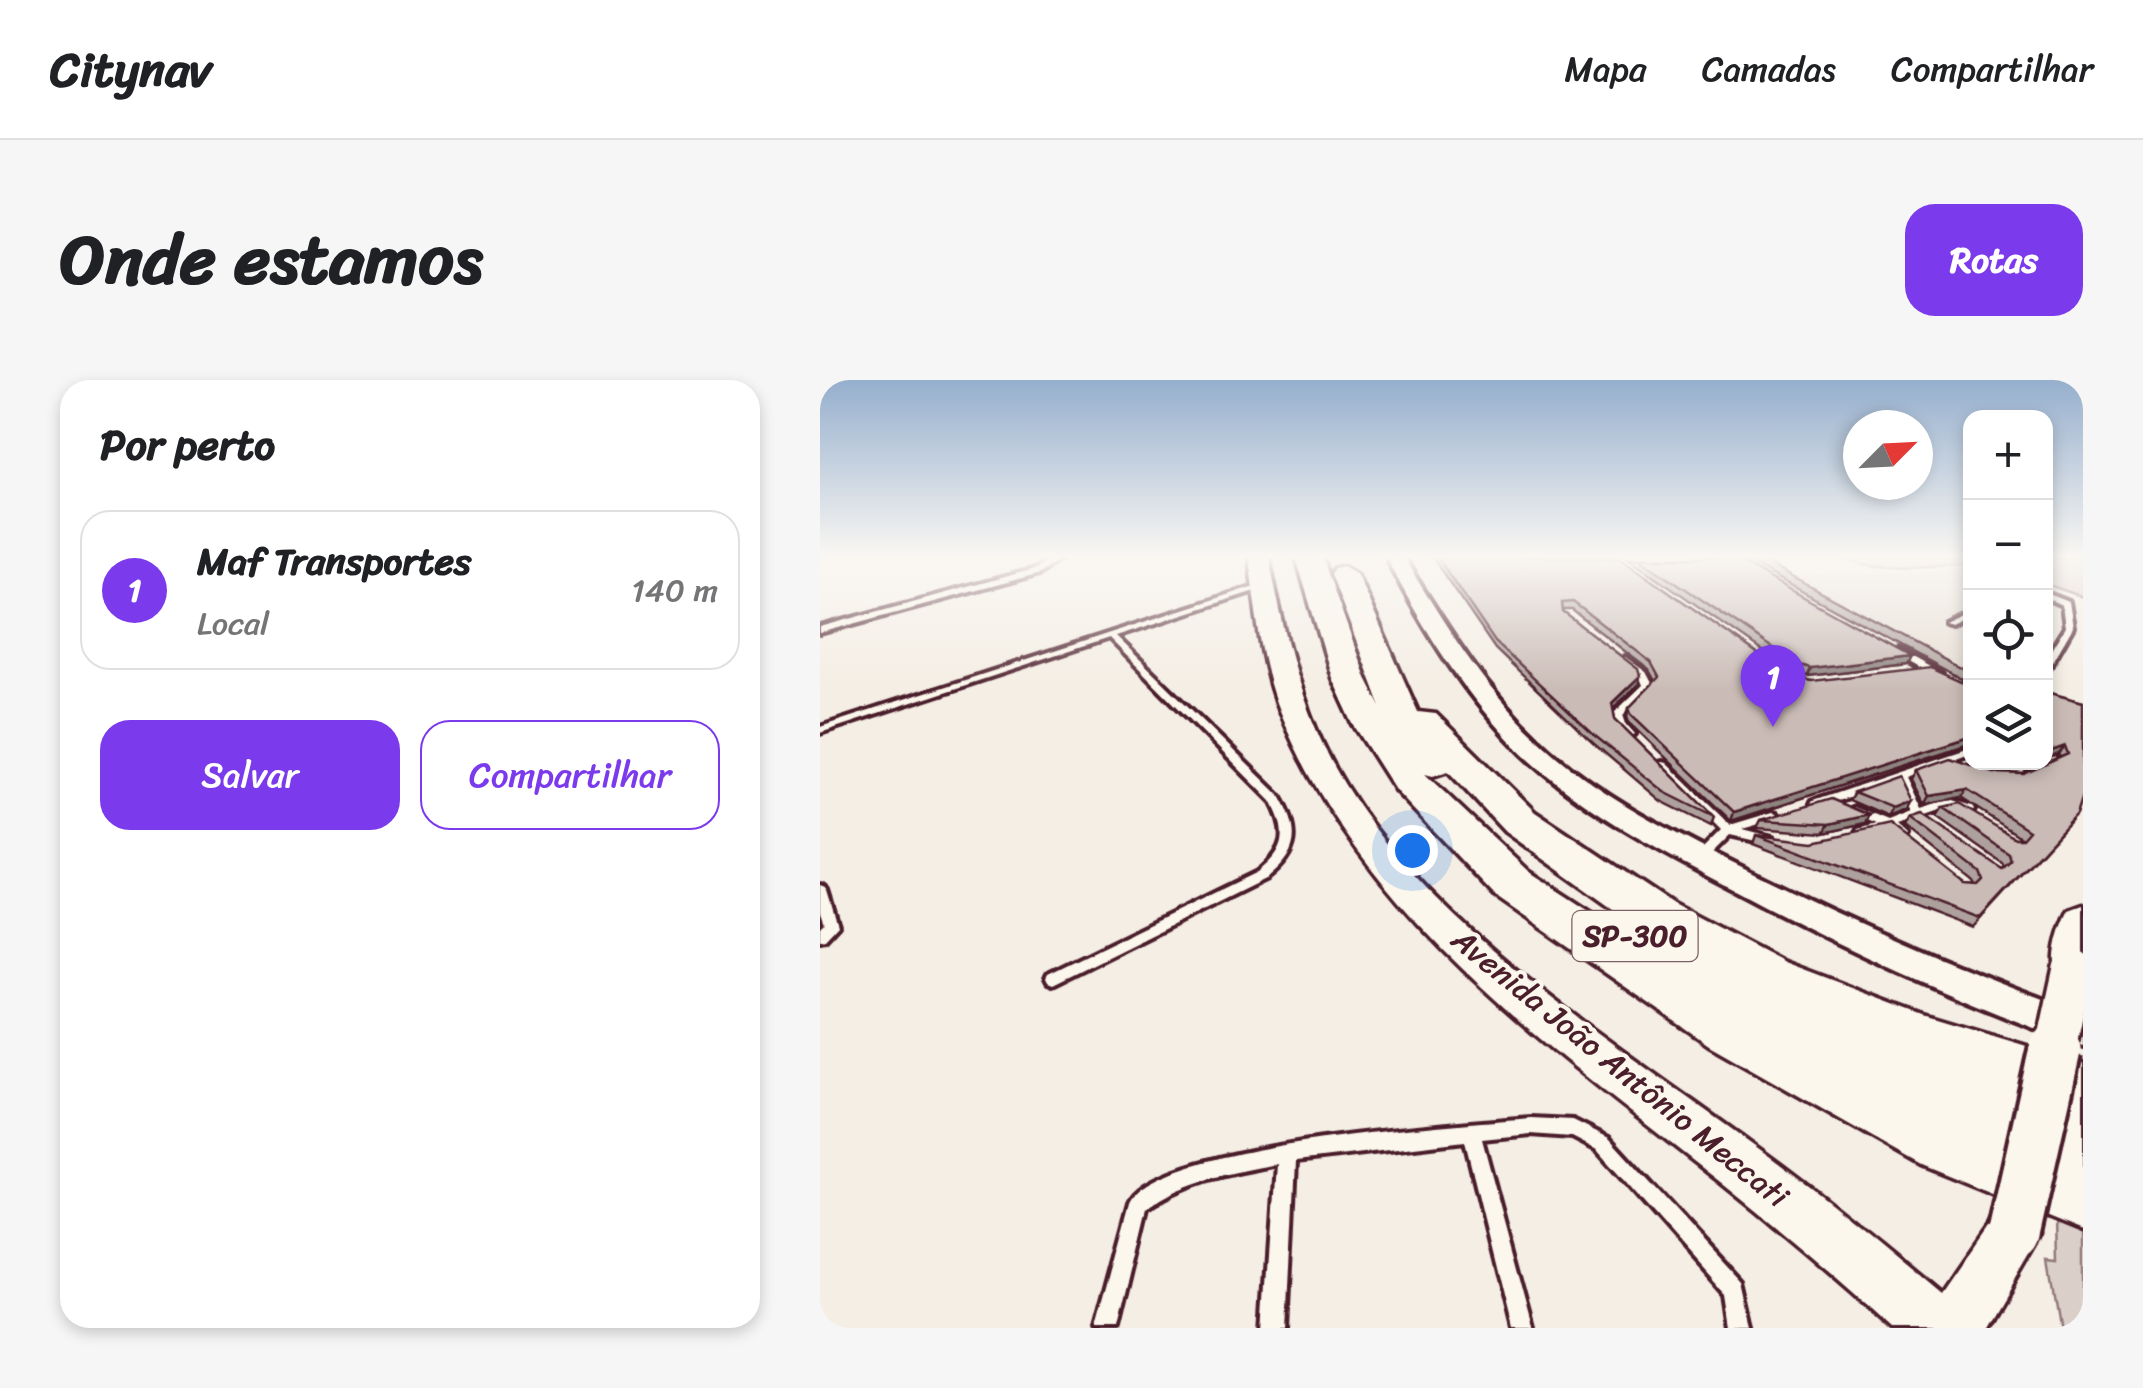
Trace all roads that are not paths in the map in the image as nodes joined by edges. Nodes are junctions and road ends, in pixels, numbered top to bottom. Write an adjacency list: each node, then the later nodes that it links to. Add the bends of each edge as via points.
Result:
1 (926, 601): 10 (lane)
2 (1193, 601): 11 (lane)
3 (1267, 601): 52 (main road, Avenida João Antônio Meccati, via 1293,713 1370,847 1454,937)
4 (1338, 601): 47 (highway, SP-300, via 1349,678 1371,724 1409,781 1512,884 1729,1028 1944,1143)
5 (1352, 601): 17 (highway, SP-300)
6 (1418, 601): 37 (street, via 1472,682 1532,748 1629,822)
7 (2060, 601): 14 (lane, via 2070,626)
8 (1963, 615): 9 (lane)
9 (1948, 622)
10 (820, 630)
11 (1112, 637): 19 (lane); 41 (lane, via 1276,799 1290,840 1282,860 1262,874)
12 (1892, 649): 15 (lane)
13 (1612, 651): 20 (lane, via 1648,685 1618,714)
14 (2053, 654)
15 (1926, 668): 16 (lane); 18 (lane)
16 (1906, 670)
17 (1388, 676): 43 (highway, via 1430,730 1520,822 1656,917 1765,977 1920,1039); 45 (highway, SP-300, via 1404,721 1484,821 1629,932 1774,1015 1947,1095)
18 (1940, 676)
19 (820, 730)
20 (1634, 738)
21 (1648, 751): 33 (lane)
22 (1963, 754): 23 (lane)
23 (1946, 760): 25 (lane); 26 (lane)
24 (2054, 760): 27 (lane)
25 (1960, 766)
26 (1900, 776): 28 (lane); 29 (lane)
27 (2023, 778)
28 (1828, 800): 31 (lane); 33 (lane)
29 (1918, 814): 30 (lane, via 1949,804); 31 (lane); 32 (lane)
30 (1984, 820)
31 (1888, 825): 34 (lane); 36 (lane)
32 (1934, 825)
33 (1728, 830): 35 (lane); 37 (lane)
34 (1855, 835)
35 (1787, 845)
36 (1914, 846)
37 (1700, 858): 42 (street, via 1840,931)
38 (820, 890): 40 (lane, via 831,925)
39 (2083, 920): 53 (main road, bridge, via 2014,1234)
40 (820, 935)
41 (1053, 978)
42 (2083, 1030)
43 (2083, 1091)
44 (1471, 1132): 46 (lane); 50 (lane); 51 (lane, via 1573,1129 1603,1144 1736,1291)
45 (2083, 1144)
46 (1287, 1155): 48 (lane, via 1152,1188 1139,1202); 49 (lane)
47 (2083, 1198)
48 (1107, 1328)
49 (1277, 1328)
50 (1522, 1328)
51 (1742, 1328)
52 (1936, 1328)
53 (1952, 1328)

